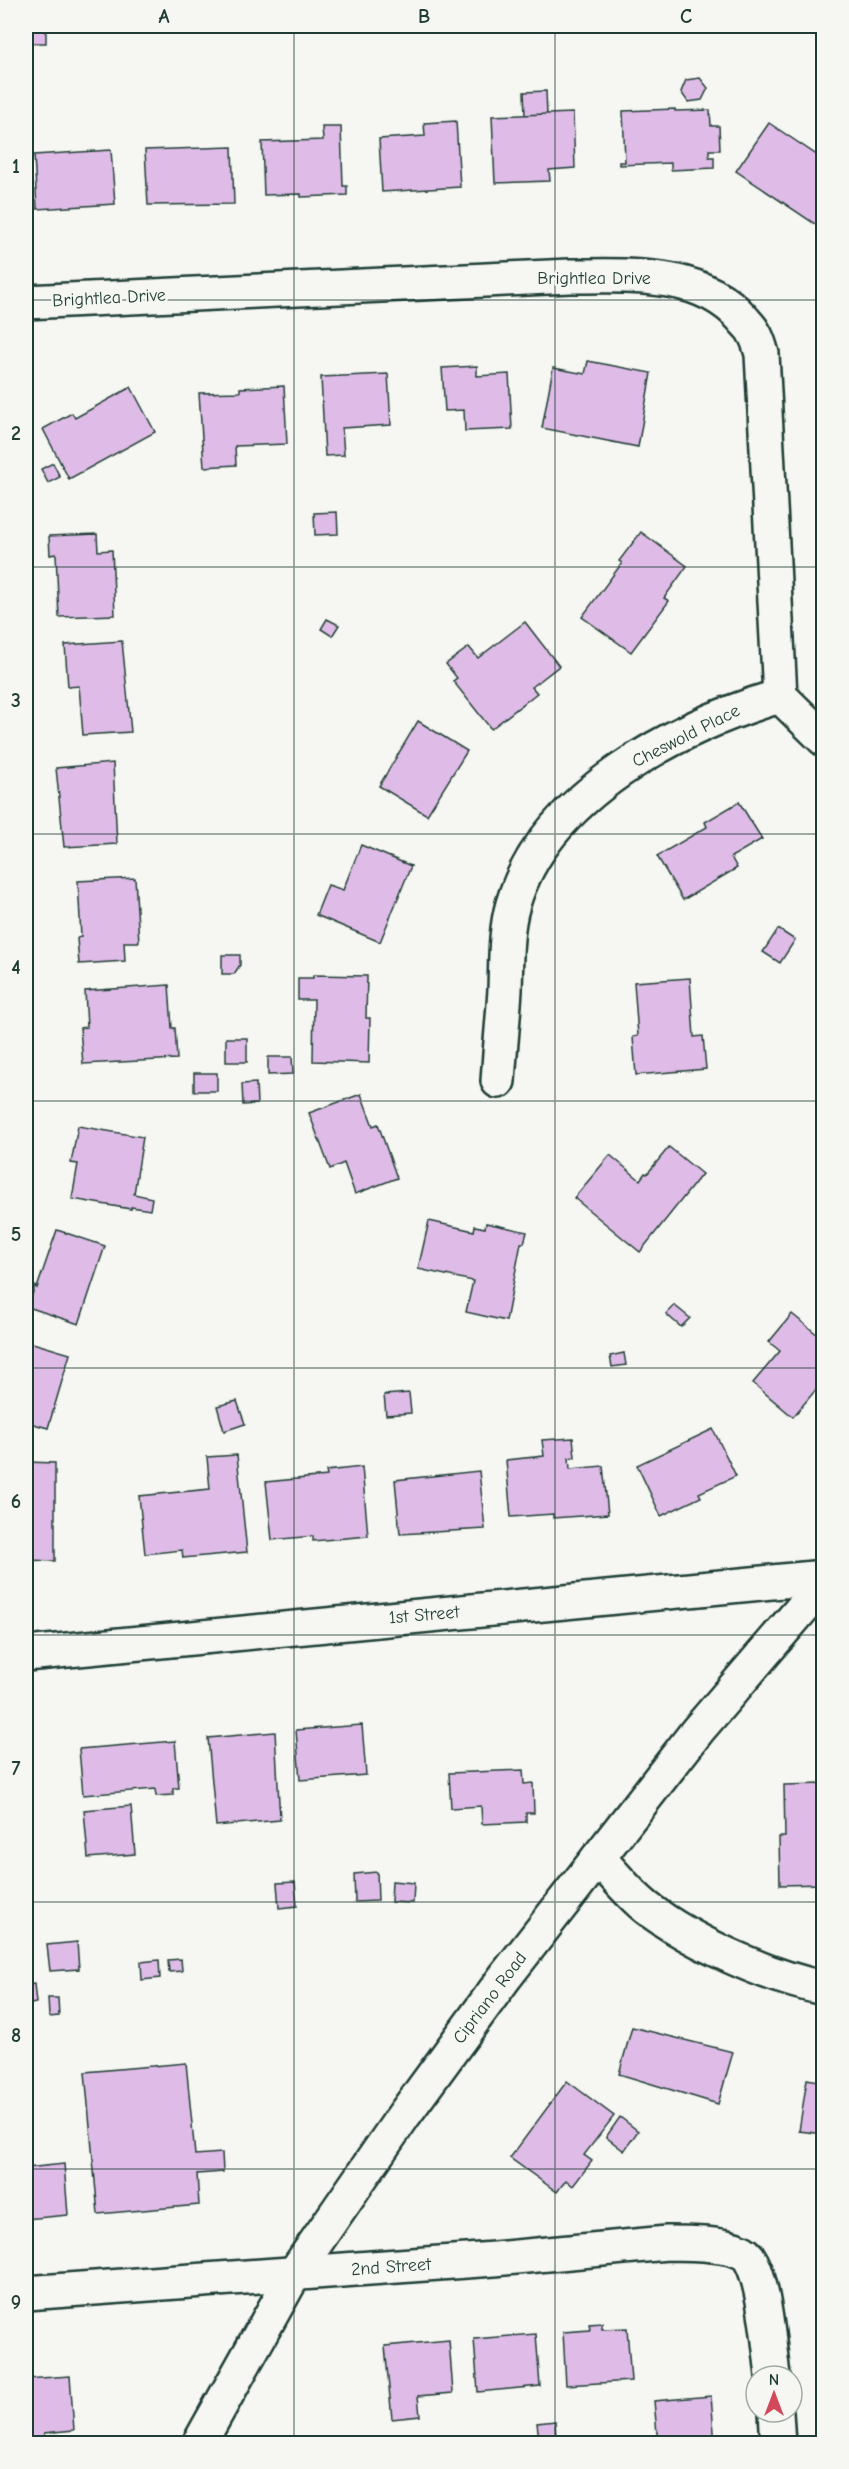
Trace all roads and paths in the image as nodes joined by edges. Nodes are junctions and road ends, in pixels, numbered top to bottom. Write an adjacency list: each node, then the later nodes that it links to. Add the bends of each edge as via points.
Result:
1 (26, 302): 2 (street, Brightlea Drive, via 570,276 660,278 704,289 734,308 754,332 762,354)
2 (780, 696): 3 (street); 4 (street, Cheswold Place, via 712,719 654,748 603,781 541,847 525,872 513,905)
3 (824, 738)
4 (498, 1081)
5 (824, 1577): 7 (street, 1st Street)
6 (824, 1584): 8 (street, Cipriano Road, via 698,1730)
7 (26, 1654)
8 (598, 1858): 9 (street, via 647,1908 694,1937 754,1967); 10 (street, Cipriano Road, via 404,2115)
9 (824, 1988)
10 (294, 2274): 11 (street, 2nd Street); 12 (street, 2nd Street, via 667,2243 730,2248 753,2261); 14 (street, Cipriano Road)
11 (26, 2293)
12 (771, 2364)
13 (777, 2424): 15 (street)
14 (199, 2444)
15 (778, 2444)

